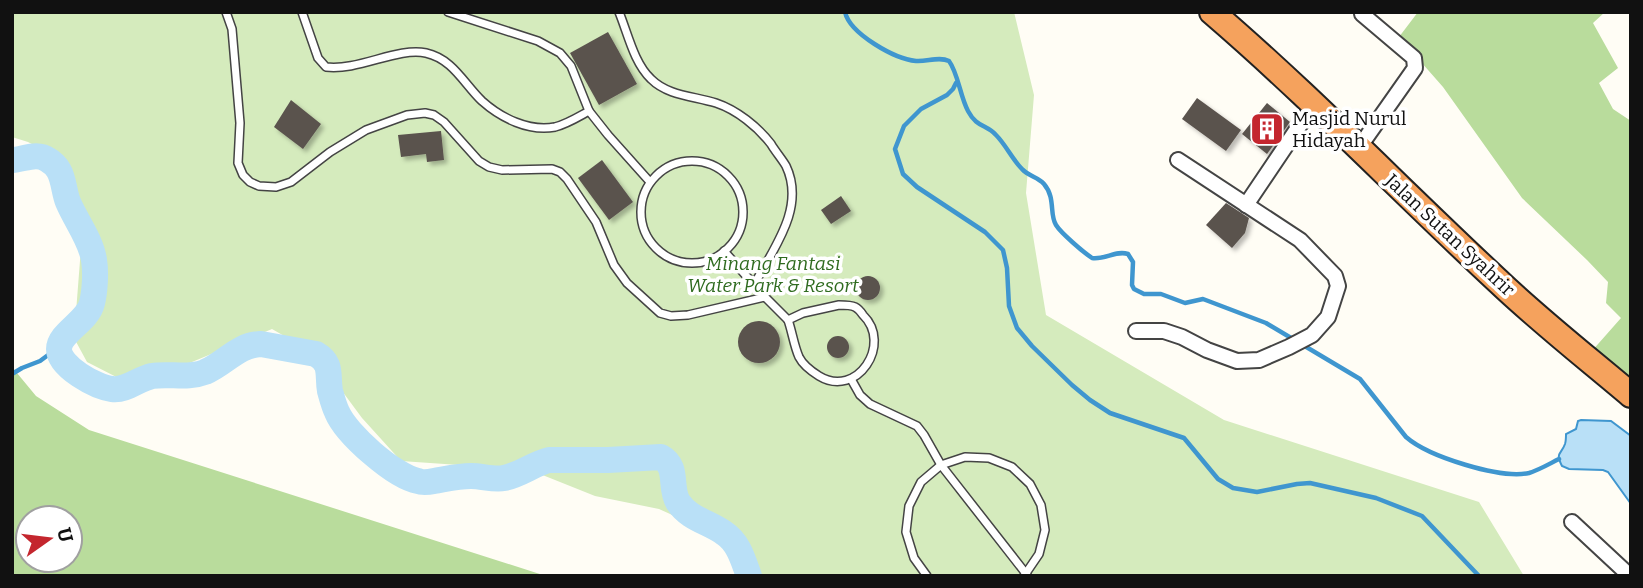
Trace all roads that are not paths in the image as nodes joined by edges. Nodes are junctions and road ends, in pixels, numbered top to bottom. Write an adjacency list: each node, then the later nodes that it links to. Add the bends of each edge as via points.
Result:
1 (226, 12): 15 (lane, via 232,29 240,123 238,163 250,182 275,187 290,182 366,130 425,113 444,122 489,167 560,172 596,222 614,265 660,313 688,315)
2 (302, 12): 8 (lane, via 318,58 326,67 425,52 454,68 482,100 514,122 553,127)
3 (448, 12): 8 (lane, via 538,41 560,53 571,66)
4 (619, 12): 14 (lane, via 639,63 651,80 669,91 740,115 764,136 786,166 793,194 787,224)
5 (1212, 12): 7 (highway, Jalan Sutan Syahrir)
6 (1362, 14): 9 (street, via 1416,63)
7 (1314, 104): 9 (highway, Jalan Sutan Syahrir); 12 (street)
8 (589, 111): 11 (lane)
9 (1358, 149): 19 (highway, Jalan Sutan Syahrir, via 1500,284)
10 (1178, 160): 12 (street)
11 (650, 182): 13 (lane, via 642,201 642,222 650,241 666,256 685,262 706,261); 13 (lane, via 678,162 712,165 726,174 737,188 742,222)
12 (1246, 205): 17 (street, via 1300,240 1335,276 1338,286 1328,317 1312,335 1259,360 1237,361 1164,331)
13 (724, 251): 14 (lane)
14 (754, 285): 15 (lane)
15 (765, 297): 16 (lane)
16 (788, 320): 18 (lane, via 799,357 808,368 835,383); 18 (lane, via 839,305 855,307 868,319 874,335 873,353 865,369)
17 (1136, 331)
18 (851, 379): 20 (lane, via 870,404 917,426)
19 (1631, 395)
20 (941, 465): 22 (lane); 22 (lane, via 965,457 989,458 1012,467 1030,484 1041,505 1045,530 1040,554); 23 (lane, via 921,482 909,506 906,532 914,558)
21 (1572, 522): 24 (street)
22 (1026, 575)
23 (927, 576)
24 (1630, 576)

